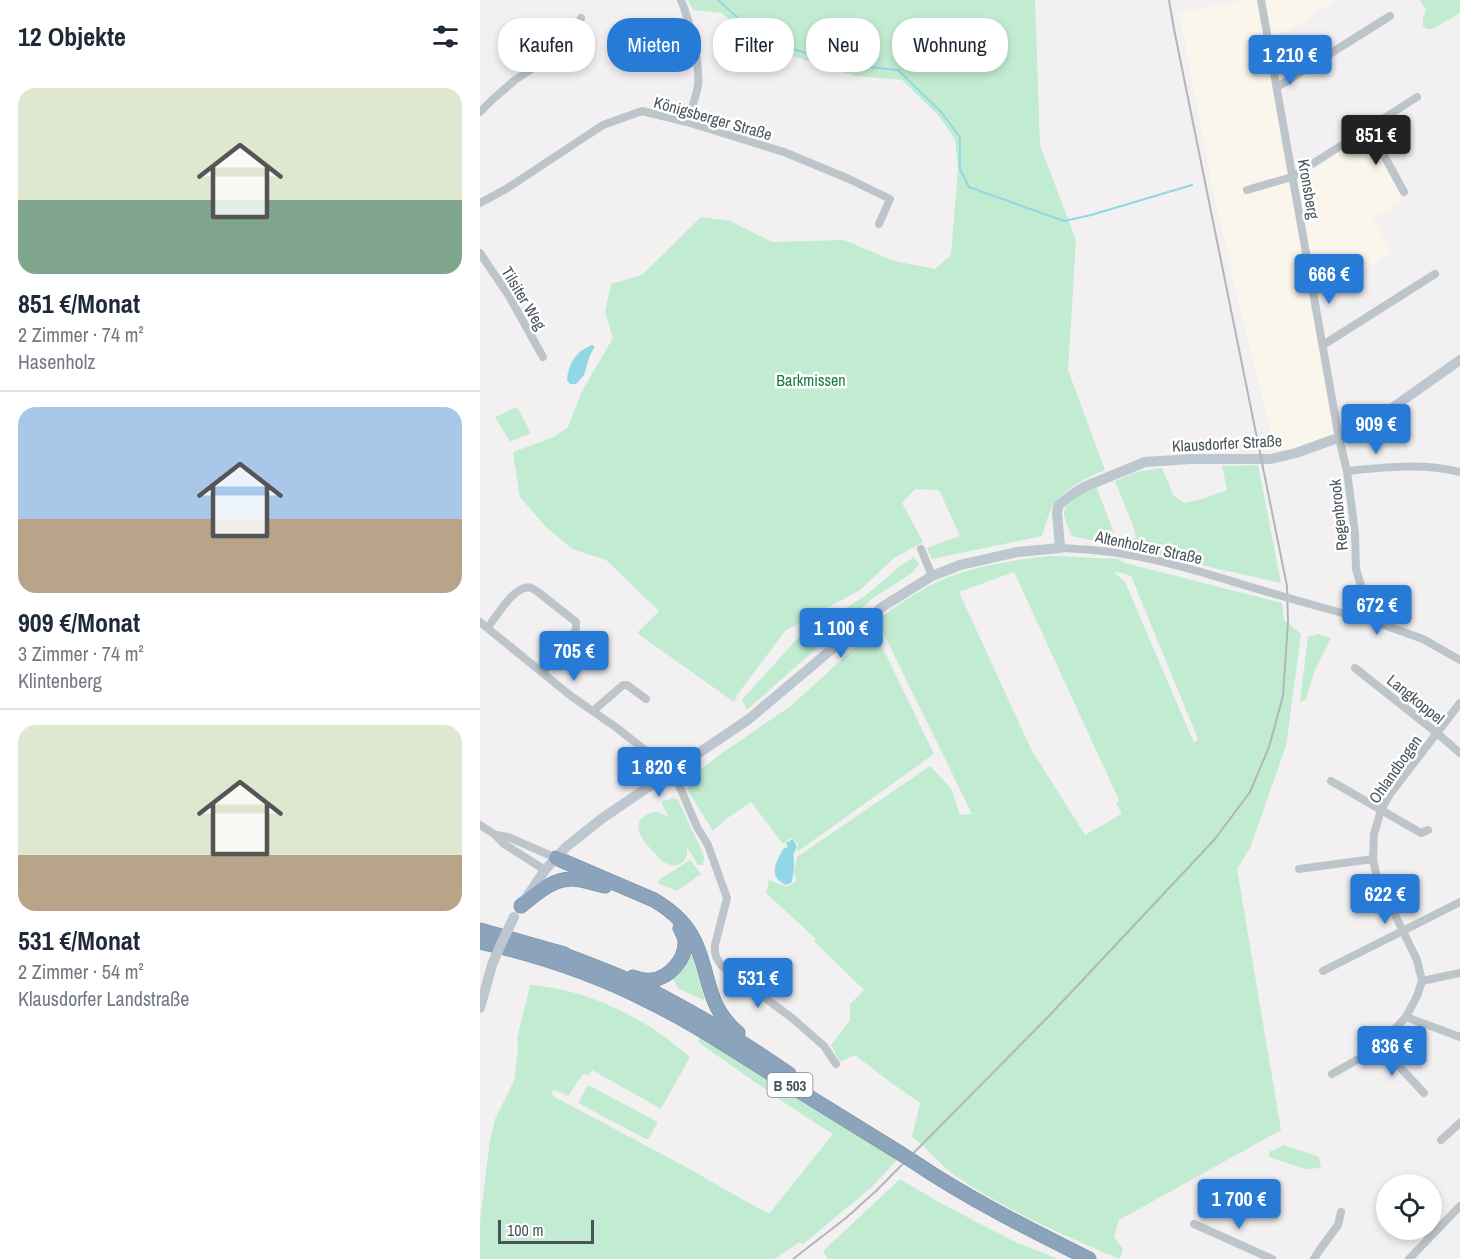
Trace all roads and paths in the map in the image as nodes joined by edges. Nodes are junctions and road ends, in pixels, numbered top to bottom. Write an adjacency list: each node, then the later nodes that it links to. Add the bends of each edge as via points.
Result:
1 (681, 0): 8 (street, via 693,42 698,85)
2 (1261, 0): 5 (street, Kronsberg)
3 (1390, 16): 5 (street)
4 (527, 72): 7 (street)
5 (1277, 87): 10 (street, Kronsberg)
6 (1418, 97): 9 (street)
7 (480, 112)
8 (687, 122): 13 (street, Königsberger Straße, via 642,111 603,125); 14 (street, Königsberger Straße, via 784,152 890,199)
9 (1369, 128): 10 (street); 12 (street)
10 (1292, 177): 11 (street); 17 (street, Kronsberg)
11 (1247, 190)
12 (1404, 192)
13 (480, 203)
14 (879, 224)
15 (480, 253): 18 (street, Tilsiter Weg)
16 (1436, 274): 17 (street)
17 (1323, 345): 20 (street, Kronsberg)
18 (543, 357)
19 (1460, 360): 20 (street, Klausdorfer Straße, via 1385,413)
20 (1339, 438): 22 (street, Regenbrook); 23 (street, Klausdorfer Straße, via 1270,459 1145,462 1109,476 1084,487 1059,505)
21 (1459, 469): 22 (street, via 1395,466)
22 (1347, 471): 26 (street, Regenbrook, via 1356,569)
23 (1059, 548): 25 (street, Altenholzer Straße, via 987,558); 29 (street, Altenholzer Straße, bridge, via 1125,554 1166,563 1378,622 1423,639)
24 (921, 549): 25 (street)
25 (932, 576): 37 (street, Altenholzer Straße, via 882,607 748,719)
26 (1362, 589)
27 (480, 622): 28 (street)
28 (488, 627): 31 (street); 31 (street, via 512,597 526,587 576,622 573,635)
29 (1460, 660)
30 (1355, 668): 35 (street, Langkoppel)
31 (543, 672): 34 (street)
32 (646, 699): 34 (street, via 623,685)
33 (1460, 703): 35 (street, Ohlandbogen)
34 (593, 711): 37 (street)
35 (1437, 733): 36 (street, Langkoppel); 39 (street, Ohlandbogen)
36 (1460, 753)
37 (670, 773): 43 (street, Altenholzer Straße, via 604,817); 64 (street, via 708,845 727,898 715,945 717,959 825,1046)
38 (1331, 781): 39 (street)
39 (1381, 810): 41 (street, via 1421,833); 44 (street, Ohlandbogen)
40 (480, 825): 42 (street)
41 (1428, 830)
42 (494, 834): 43 (street); 46 (street)
43 (556, 858): 46 (street, Altenholzer Straße); 47 (highway); 48 (highway)
44 (1373, 858): 45 (street); 53 (street, Ohlandbogen, via 1377,878)
45 (1299, 869)
46 (545, 870): 50 (street, Altenholzer Straße)
47 (571, 879): 48 (highway); 50 (highway, via 554,882)
48 (634, 892): 51 (highway)
49 (1460, 902): 53 (street)
50 (517, 912): 59 (street, Altenholzer Straße, bridge, via 492,965)
51 (676, 915): 55 (highway, via 685,941 683,953 676,966 653,980 639,980); 63 (highway, via 694,940 713,999 728,1024)
52 (480, 930): 55 (highway, B 503)
53 (1402, 931): 56 (street); 58 (street, Ohlandbogen, via 1417,960)
54 (480, 942): 69 (highway, B 503, via 551,961 648,1000)
55 (557, 952): 63 (highway, B 503, via 667,999)
56 (1323, 971)
57 (1460, 973): 58 (street)
58 (1422, 981): 60 (street)
59 (480, 1008)
60 (1406, 1017): 61 (street); 62 (street)
61 (1460, 1037)
62 (1379, 1045): 65 (street); 66 (street)
63 (761, 1055): 69 (highway, B 503)
64 (836, 1064)
65 (1332, 1074)
66 (1424, 1093)
67 (1460, 1122): 68 (street)
68 (1441, 1140)
69 (909, 1158): 73 (highway, B 503, via 973,1199)
70 (1460, 1206): 76 (street)
71 (1341, 1212): 75 (street, via 1338,1225)
72 (1194, 1224): 74 (street)
73 (1089, 1259)
74 (1272, 1259)
75 (1314, 1259)
76 (1408, 1259)

